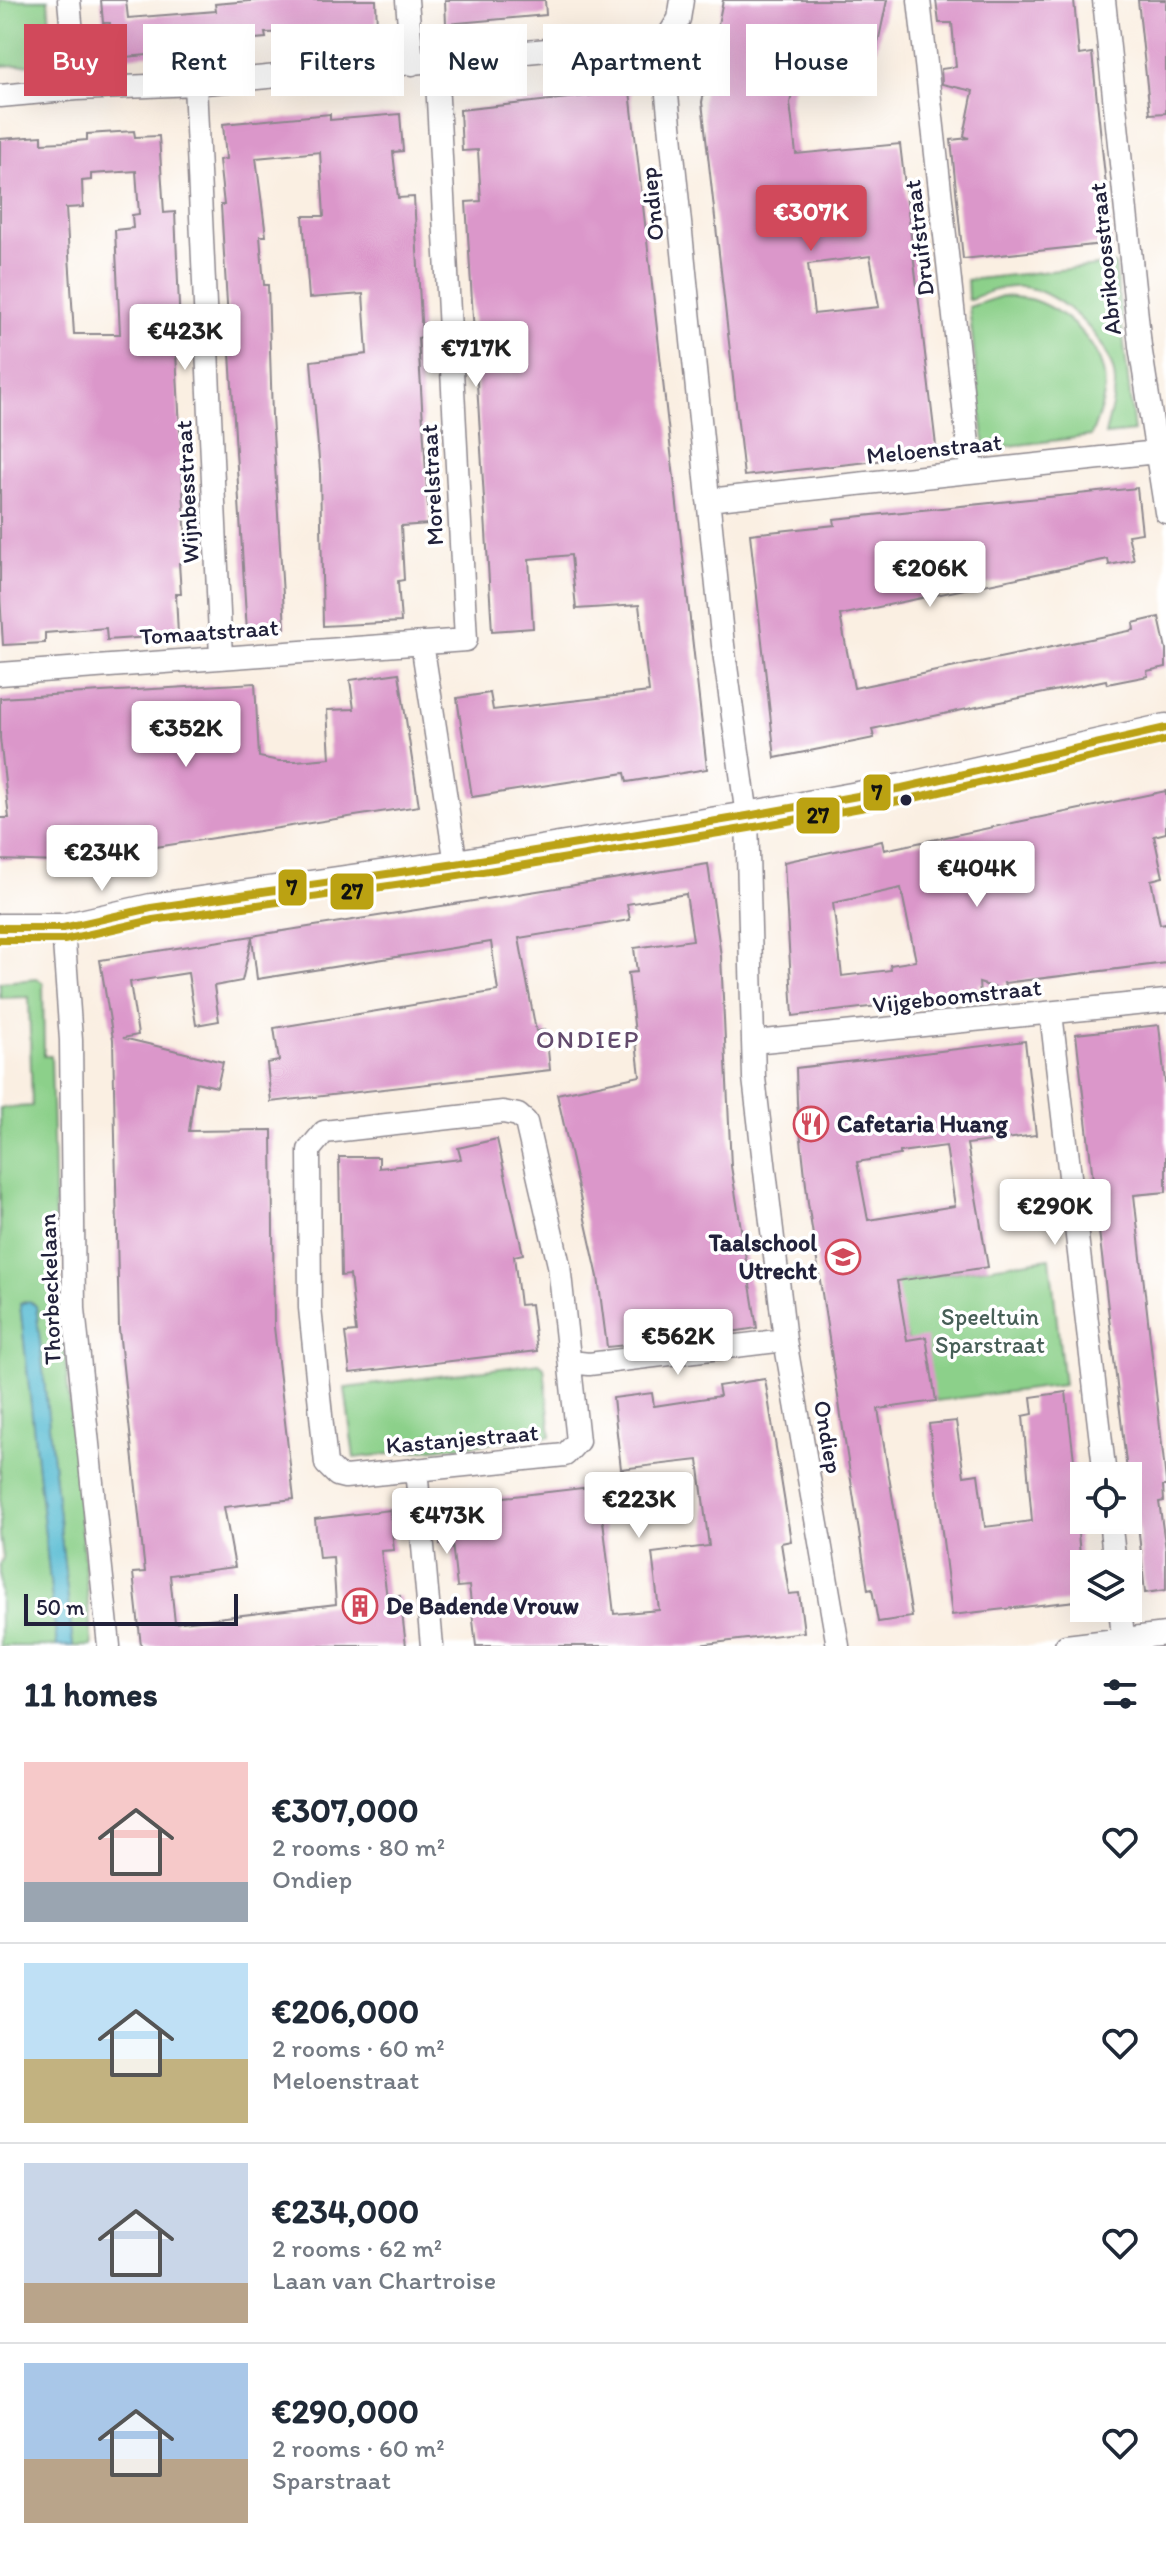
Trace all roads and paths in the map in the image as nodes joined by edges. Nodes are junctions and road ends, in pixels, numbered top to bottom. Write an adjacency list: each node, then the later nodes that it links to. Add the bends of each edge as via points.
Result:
1 (69, 0): 6 (street)
2 (407, 0): 9 (street)
3 (682, 0): 7 (street)
4 (919, 0): 17 (street, Druifstraat)
5 (1104, 0): 16 (street, Abrikoosstraat, via 1140,346)
6 (71, 24)
7 (676, 24)
8 (420, 63): 9 (street)
9 (412, 64): 10 (street)
10 (255, 78)
11 (24, 94): 12 (street)
12 (0, 96)
13 (196, 96): 21 (street, Wijnbesstraat)
14 (438, 96): 20 (street, Morelstraat, via 466,640)
15 (667, 96): 18 (street, Ondiep)
16 (1161, 452): 17 (street, Meloenstraat); 19 (street, Abrikoosstraat)
17 (971, 471): 18 (street, Meloenstraat)
18 (708, 500): 24 (street, Ondiep)
19 (1166, 512)
20 (422, 643): 21 (street, Tomaatstraat); 25 (street)
21 (221, 657): 22 (street, Tomaatstraat)
22 (0, 674)
23 (1166, 728): 24 (street, via 902,788)
24 (747, 816): 25 (street); 30 (street, Ondiep)
25 (456, 864): 27 (street, via 151,908)
26 (0, 928): 27 (street)
27 (63, 928): 38 (street, Thorbeckelaan, via 71,1040 74,1309)
28 (1166, 1001): 29 (street, Vijgeboomstraat)
29 (1051, 1013): 30 (street, Vijgeboomstraat); 33 (street)
30 (753, 1042): 31 (street, Ondiep)
31 (785, 1340): 32 (street); 40 (street, Ondiep)
32 (571, 1362): 34 (street, Kastanjestraat, via 578,1441 565,1455); 34 (street, Kastanjestraat, via 559,1265 526,1122 503,1112 324,1132 309,1150 309,1225 310,1308 326,1464 345,1477)
33 (1103, 1462)
34 (416, 1469): 39 (street)
35 (1122, 1622): 37 (street)
36 (1166, 1634): 37 (street)
37 (1124, 1642): 41 (street)
38 (109, 1646)
39 (432, 1646)
40 (838, 1646)
41 (1066, 1646)

